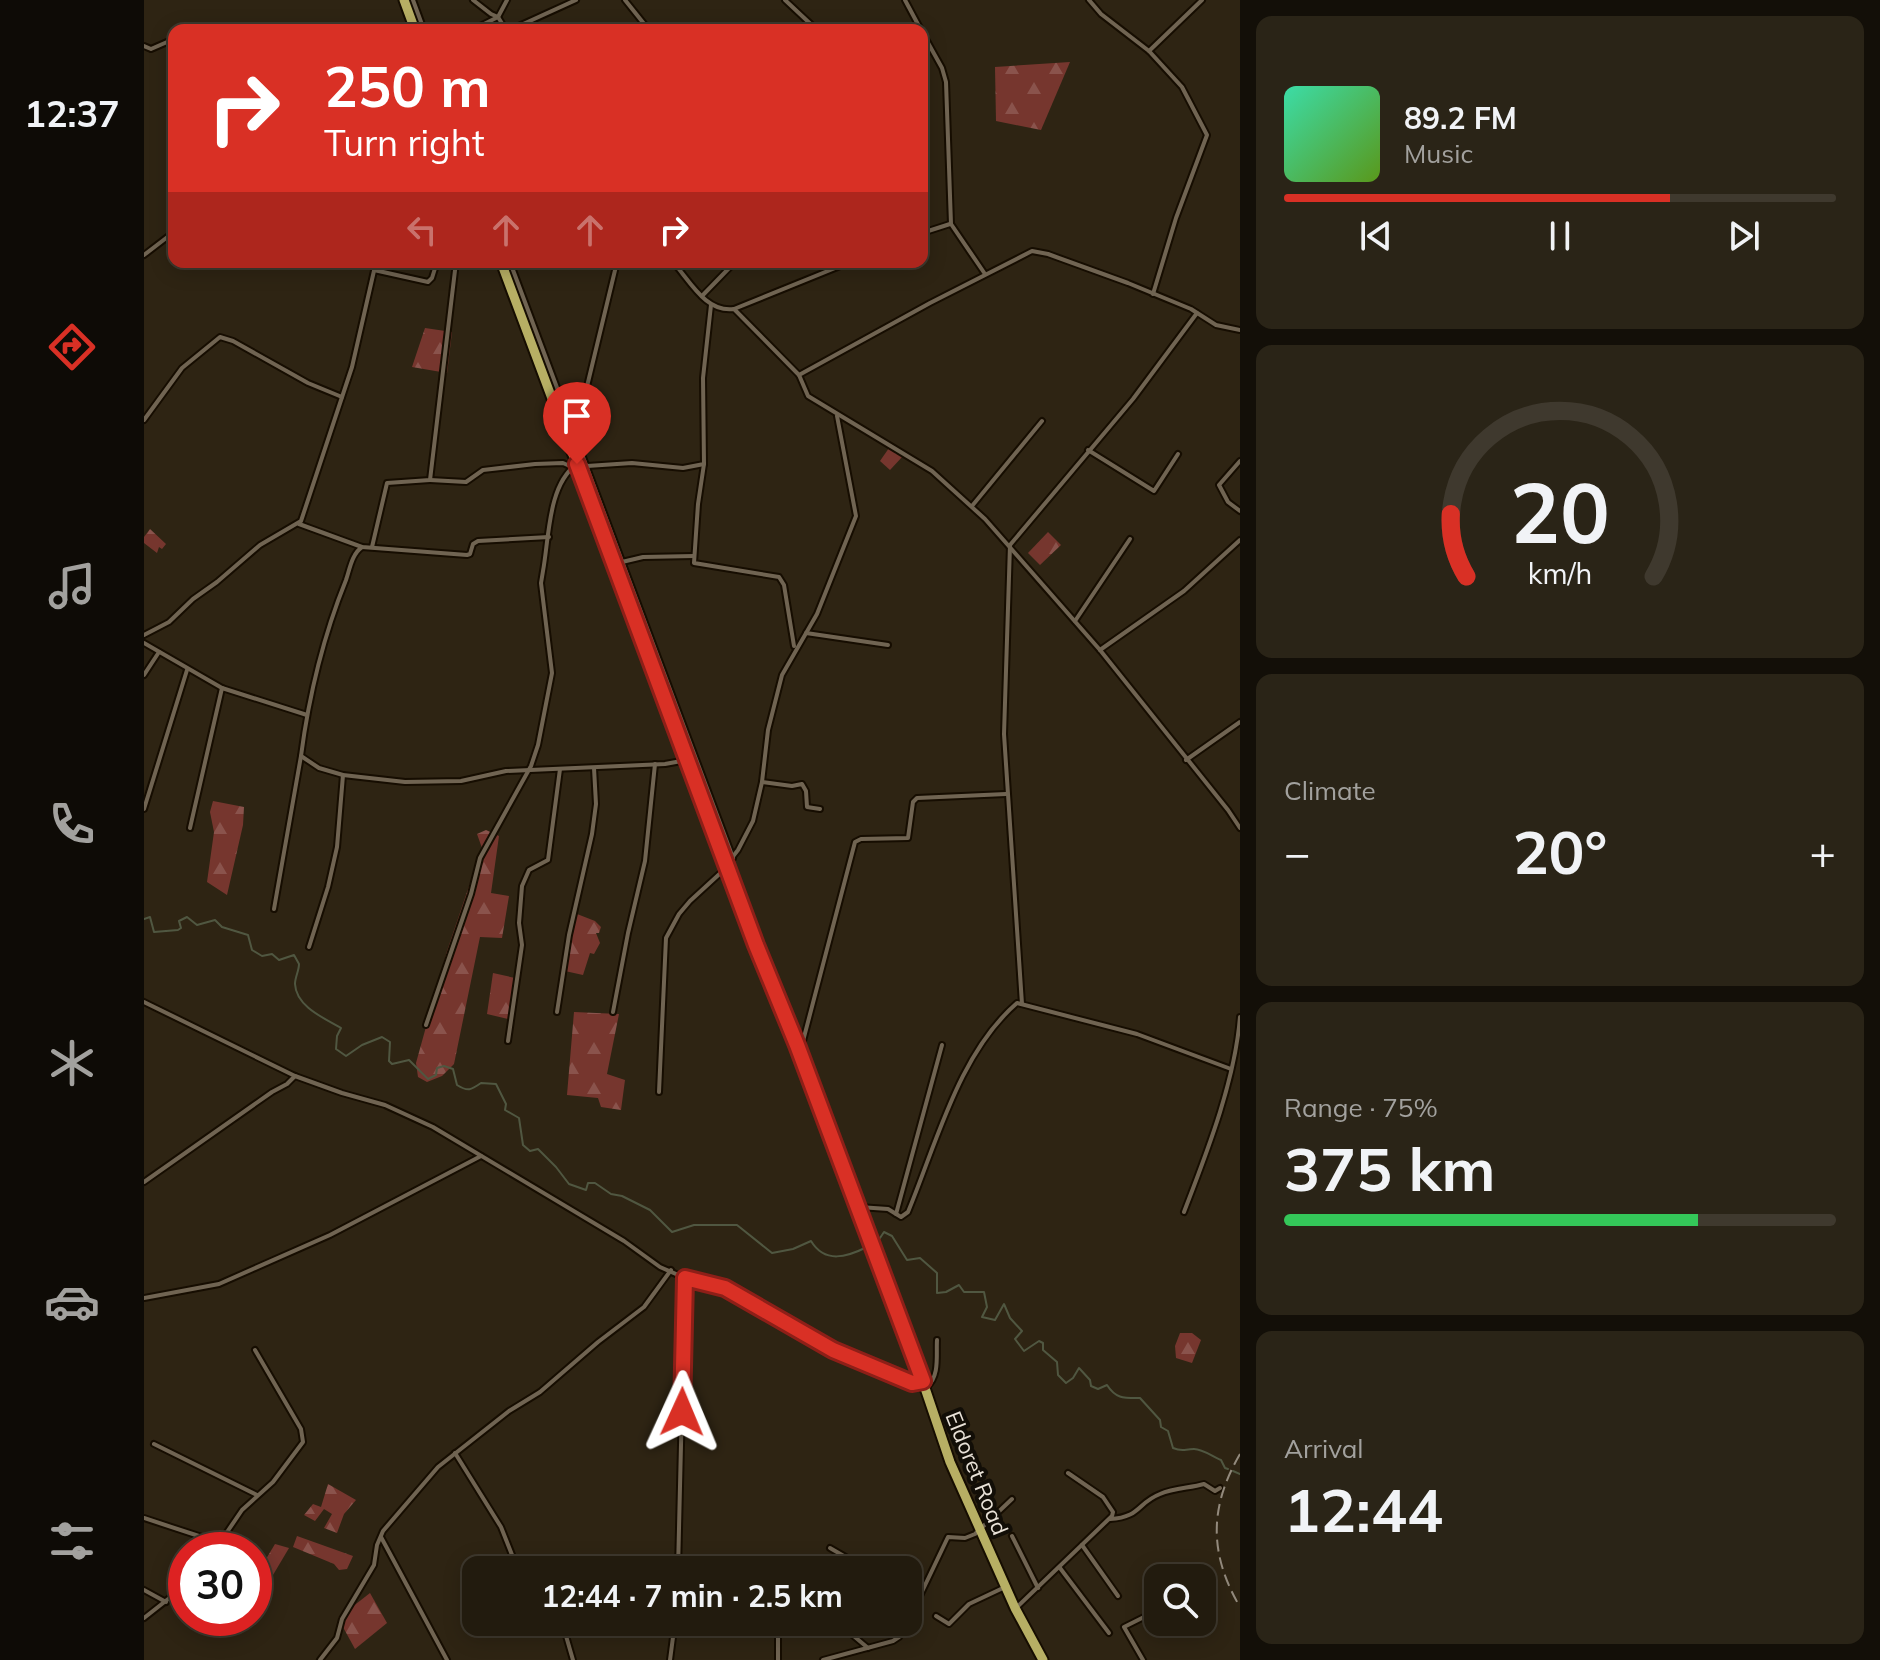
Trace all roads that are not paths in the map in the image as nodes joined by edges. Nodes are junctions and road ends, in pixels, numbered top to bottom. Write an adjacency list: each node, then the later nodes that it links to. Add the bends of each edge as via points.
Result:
1 (404, 0): 12 (highway)
2 (413, 0): 13 (street)
3 (473, 0): 11 (street)
4 (507, 0): 11 (street)
5 (576, 0): 16 (street)
6 (625, 0): 17 (street)
7 (785, 0): 18 (street)
8 (905, 0): 19 (street)
9 (1089, 0): 23 (street)
10 (1202, 0): 23 (street)
11 (498, 17): 14 (street); 15 (street)
12 (413, 24)
13 (422, 24)
14 (484, 24)
15 (503, 24)
16 (522, 24)
17 (644, 24)
18 (811, 24)
19 (918, 24)
20 (168, 42): 22 (street)
21 (928, 42): 24 (street, via 946,82)
22 (144, 49)
23 (1149, 51): 38 (street, via 1182,87 1207,135)
24 (951, 224): 25 (street); 37 (street)
25 (928, 231)
26 (168, 237): 27 (street)
27 (144, 255)
28 (435, 268): 36 (street, via 430,281)
29 (455, 268): 55 (street)
30 (503, 268): 54 (highway, Eldoret Road)
31 (512, 268): 49 (street)
32 (616, 268): 49 (street)
33 (678, 268): 39 (street)
34 (729, 268): 39 (street)
35 (835, 268): 41 (street)
36 (374, 270): 45 (street)
37 (985, 274): 38 (street, via 1037,251); 44 (street)
38 (1153, 294): 42 (street)
39 (702, 296): 40 (street)
40 (711, 305): 41 (street); 53 (street, via 703,378)
41 (734, 309): 44 (street)
42 (1197, 313): 43 (street, via 1216,325); 50 (street)
43 (1240, 330)
44 (799, 375): 46 (street, via 808,396)
45 (342, 397): 47 (street, via 220,337 182,368); 58 (street)
46 (837, 415): 56 (street, via 932,471); 68 (street, via 856,516)
47 (144, 420)
48 (1042, 421): 56 (street)
49 (575, 434): 54 (street)
50 (1088, 450): 51 (street, via 1154,491); 62 (street)
51 (1178, 454)
52 (1240, 461): 57 (street, via 1219,485)
53 (704, 464): 54 (street); 65 (street)
54 (579, 467): 55 (street, via 535,464 483,470 466,482); 59 (street, via 555,495); 66 (street); 81 (highway, Eldoret Road)
55 (430, 480): 64 (street, via 387,483)
56 (972, 506): 62 (street)
57 (1240, 511)
58 (299, 524): 63 (street); 69 (street, via 260,545 169,622)
59 (549, 537): 64 (street, via 478,541 470,554 463,555); 86 (street, via 541,583 551,683)
60 (1130, 539): 67 (street)
61 (1240, 540): 73 (street, via 1190,586)
62 (1010, 545): 67 (street); 89 (street)
63 (362, 547): 64 (street); 78 (street, via 354,555 325,636)
64 (372, 547)
65 (697, 556): 66 (street); 72 (street, via 694,562 699,566 779,577)
66 (622, 562): 94 (street)
67 (1075, 621): 73 (street)
68 (806, 633): 71 (street); 72 (street)
69 (144, 635)
70 (144, 643): 74 (street)
71 (888, 645)
72 (795, 649): 88 (street, via 779,683)
73 (1100, 650): 82 (street)
74 (159, 652): 75 (street); 76 (street)
75 (187, 670): 77 (street); 90 (street)
76 (144, 675)
77 (222, 688): 78 (street); 92 (street)
78 (307, 715): 80 (street)
79 (1240, 722): 82 (street)
80 (301, 756): 87 (street); 95 (street)
81 (688, 760): 83 (street); 94 (highway, Eldoret Road)
82 (1186, 760): 93 (street)
83 (655, 764): 84 (street); 100 (street, via 645,861)
84 (594, 768): 85 (street); 99 (street, via 592,834)
85 (560, 769): 86 (street); 103 (street, via 548,860 529,870 522,886 522,945)
86 (529, 770): 87 (street, via 444,782); 102 (street, via 480,858)
87 (343, 775): 96 (street, via 335,854)
88 (762, 782): 91 (street, via 802,784 807,807); 94 (street, via 753,821)
89 (1006, 794): 98 (street); 104 (street, via 917,798 908,838 857,840 803,1041)
90 (144, 809)
91 (820, 809)
92 (190, 828)
93 (1240, 828)
94 (729, 863): 104 (highway, Eldoret Road); 108 (street, via 679,914 666,938)
95 (274, 909)
96 (309, 947)
97 (144, 1002): 107 (street)
98 (1022, 1004): 106 (street, via 1137,1034); 113 (street, via 1016,1004 969,1062 908,1212)
99 (557, 1012)
100 (613, 1012)
101 (1240, 1017): 106 (street)
102 (426, 1025)
103 (508, 1041)
104 (797, 1045): 111 (highway, Eldoret Road)
105 (942, 1045): 113 (street)
106 (1231, 1069): 112 (street)
107 (295, 1076): 109 (street, via 401,1111); 110 (street)
108 (659, 1092)
109 (481, 1156): 114 (street); 116 (street, via 330,1235 219,1284)
110 (144, 1182)
111 (857, 1207): 113 (street); 119 (highway, Eldoret Road)
112 (1184, 1212)
113 (896, 1214)
114 (671, 1270): 115 (street); 121 (street, via 644,1307 540,1392)
115 (685, 1278): 119 (street, via 725,1288 848,1358); 136 (street)
116 (144, 1298)
117 (937, 1340): 119 (street, via 935,1377)
118 (255, 1350): 124 (street, via 304,1435 273,1482)
119 (924, 1385): 128 (highway, Eldoret Road)
120 (154, 1444): 124 (street)
121 (455, 1452): 132 (street); 135 (street)
122 (1068, 1473): 127 (street, via 1103,1497 1113,1512)
123 (1220, 1488): 127 (street, via 1215,1491 1204,1484 1163,1492 1133,1515)
124 (257, 1495): 130 (street)
125 (1012, 1499): 128 (street)
126 (144, 1518): 129 (street)
127 (1110, 1519): 133 (street)
128 (979, 1531): 139 (highway, Eldoret Road); 142 (street, via 965,1538 948,1537)
129 (187, 1532)
130 (226, 1532)
131 (1012, 1536): 140 (street)
132 (381, 1537): 156 (street, via 369,1574); 157 (street)
133 (1082, 1545): 138 (street); 143 (street)
134 (830, 1548): 137 (street)
135 (512, 1556)
136 (678, 1556)
137 (844, 1556)
138 (1060, 1568): 140 (street); 149 (street)
139 (1005, 1587): 145 (highway, Eldoret Road); 146 (street, via 969,1604 949,1624)
140 (1038, 1588): 145 (street)
141 (144, 1590): 144 (street)
142 (922, 1591)
143 (1118, 1596)
144 (166, 1602): 148 (street)
145 (1017, 1612): 162 (highway, Eldoret Road)
146 (936, 1616)
147 (1144, 1617): 163 (street, via 1124,1627)
148 (144, 1618)
149 (1109, 1633)
150 (566, 1636): 158 (street)
151 (673, 1636): 159 (street)
152 (778, 1636): 160 (street)
153 (854, 1636): 155 (street)
154 (899, 1636): 155 (street)
155 (868, 1648): 161 (street)
156 (320, 1660)
157 (447, 1660)
158 (573, 1660)
159 (670, 1660)
160 (778, 1660)
161 (823, 1660)
162 (1041, 1660)
163 (1143, 1660)

